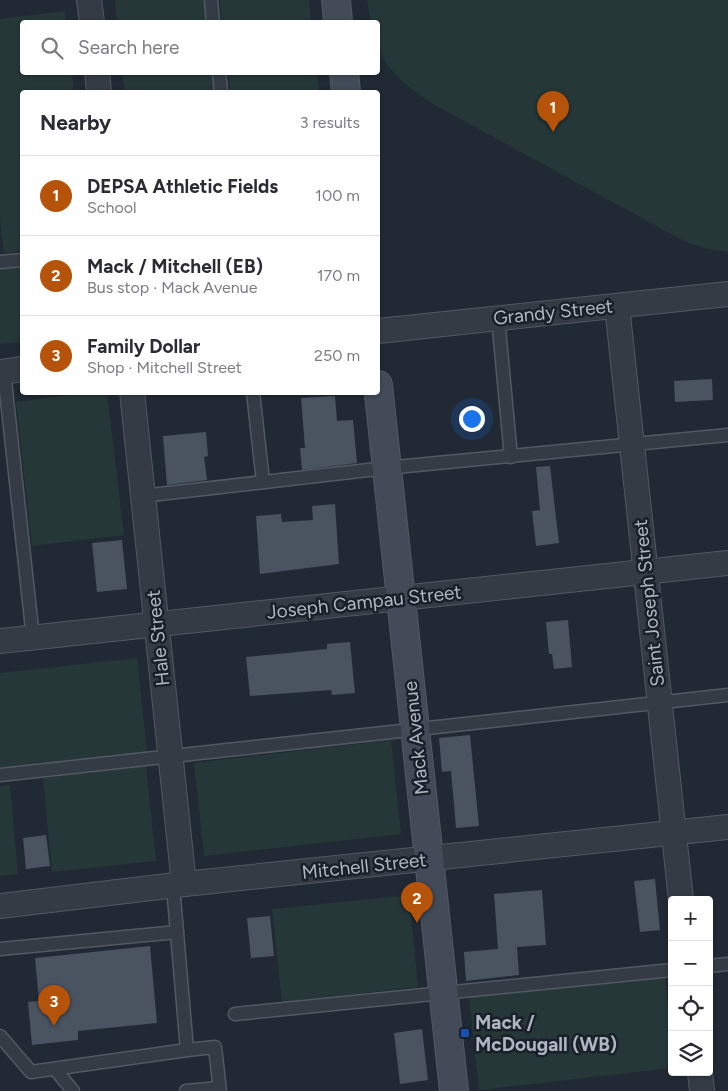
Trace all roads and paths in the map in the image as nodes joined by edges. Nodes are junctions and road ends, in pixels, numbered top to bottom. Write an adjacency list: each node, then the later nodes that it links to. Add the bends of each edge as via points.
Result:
1 (89, 0): 4 (street)
2 (211, 0): 5 (lane)
3 (336, 0): 6 (main road)
4 (92, 20)
5 (213, 20)
6 (338, 20)
7 (97, 75): 10 (street)
8 (218, 75): 11 (lane)
9 (344, 75): 12 (main road)
10 (99, 90)
11 (221, 90)
12 (346, 90)
13 (20, 260): 14 (lane)
14 (0, 262)
15 (728, 294): 16 (street, Grandy Street)
16 (617, 306): 17 (street, Grandy Street); 24 (street, Saint Joseph Street)
17 (498, 318): 18 (street, Grandy Street); 25 (lane)
18 (380, 331)
19 (9, 371): 33 (lane)
20 (132, 395): 28 (street, Hale Street)
21 (253, 395): 27 (lane)
22 (379, 395): 26 (main road, Mack Avenue)
23 (728, 435): 24 (lane)
24 (632, 445): 25 (lane); 30 (street, Saint Joseph Street)
25 (511, 457): 26 (lane)
26 (386, 468): 27 (lane); 31 (main road, Mack Avenue)
27 (264, 482): 28 (lane)
28 (142, 496): 32 (street, Hale Street)
29 (728, 563): 30 (street, Joseph Campau Street)
30 (645, 572): 31 (street, Joseph Campau Street); 36 (street, Saint Joseph Street)
31 (401, 598): 32 (street, Joseph Campau Street); 37 (main road, Mack Avenue)
32 (156, 624): 33 (street, Joseph Campau Street); 38 (street, Hale Street)
33 (33, 638): 34 (street, Joseph Campau Street)
34 (0, 641)
35 (728, 695): 36 (lane)
36 (659, 703): 37 (lane); 41 (street, Saint Joseph Street)
37 (415, 730): 38 (lane); 42 (main road, Mack Avenue)
38 (170, 757): 39 (lane); 43 (street, Hale Street)
39 (0, 775)
40 (728, 828): 41 (street, Mitchell Street)
41 (674, 833): 42 (street, Mitchell Street); 44 (street, Saint Joseph Street)
42 (429, 860): 43 (street, Mitchell Street); 51 (main road, Mack Avenue)
43 (178, 885): 45 (street, Mitchell Street); 46 (lane)
44 (681, 896)
45 (0, 906)
46 (177, 932): 47 (lane); 54 (lane)
47 (0, 949)
48 (728, 964): 49 (lane)
49 (713, 966)
50 (668, 970): 51 (lane)
51 (443, 992): 52 (lane); 60 (main road, Mack Avenue)
52 (235, 1014)
53 (0, 1036): 55 (lane, via 31,1072)
54 (187, 1050): 55 (lane); 57 (lane, via 215,1047)
55 (55, 1068): 58 (lane)
56 (700, 1076): 61 (street)
57 (220, 1089): 59 (lane)
58 (73, 1091)
59 (186, 1091)
60 (454, 1091)
61 (702, 1091)

